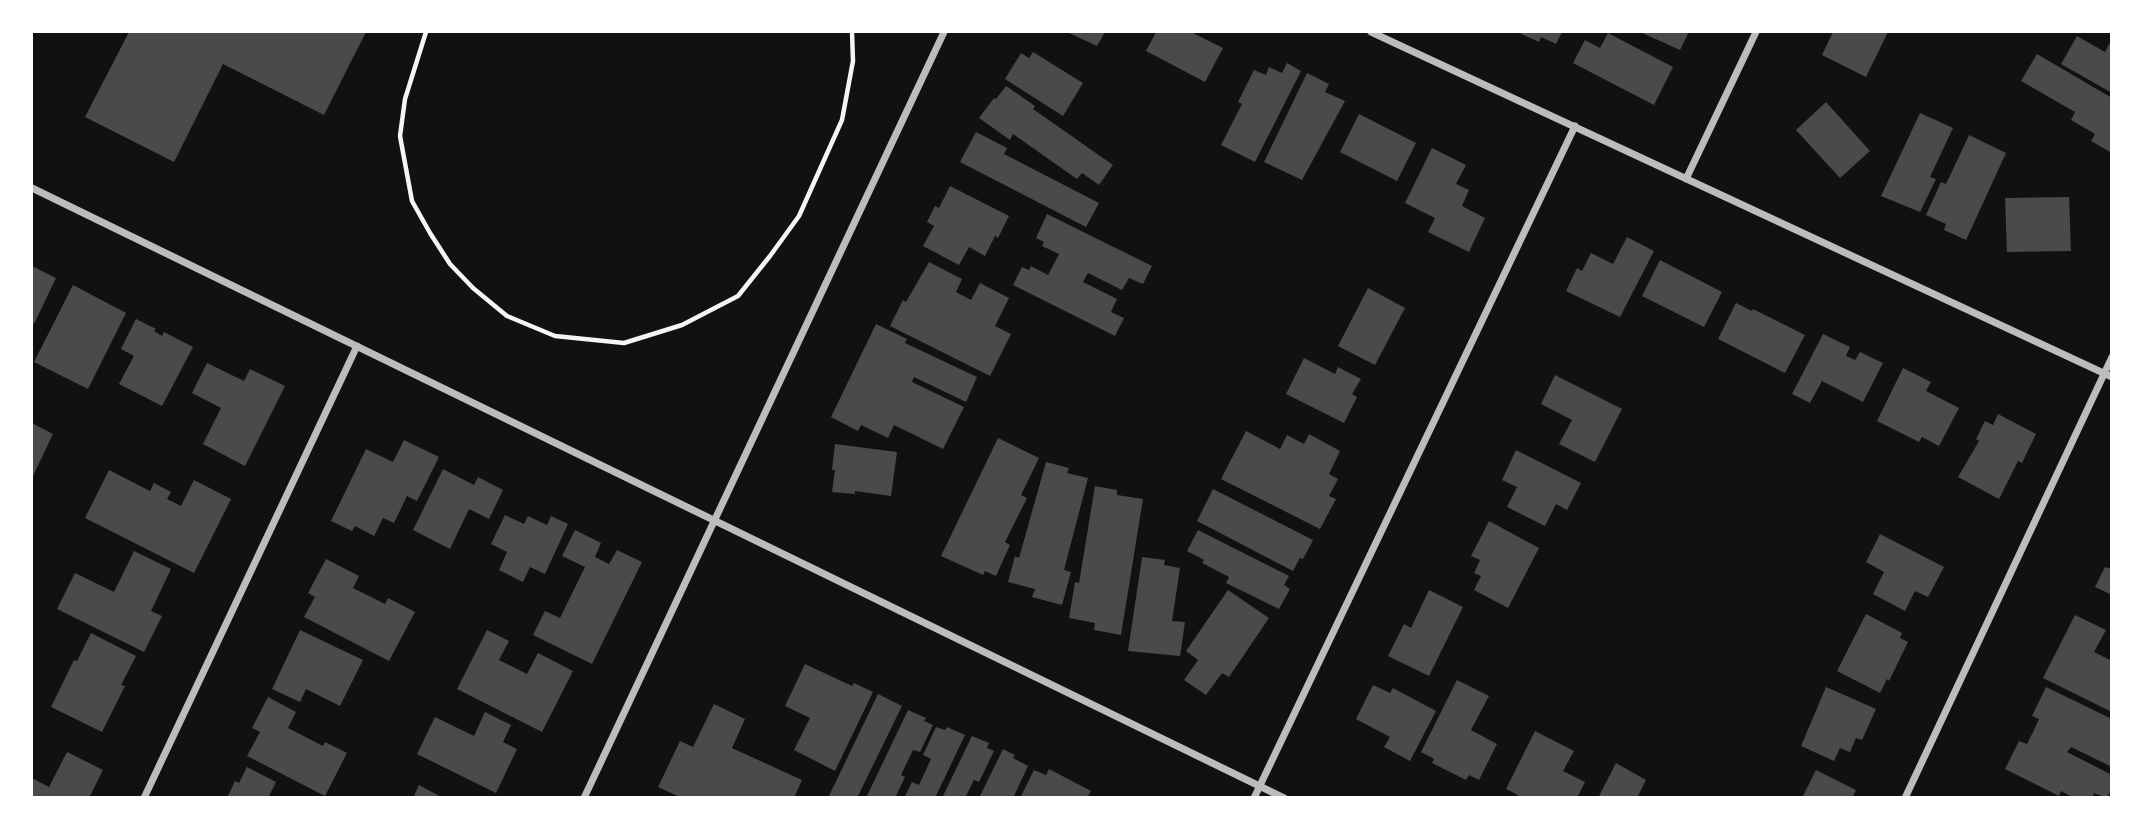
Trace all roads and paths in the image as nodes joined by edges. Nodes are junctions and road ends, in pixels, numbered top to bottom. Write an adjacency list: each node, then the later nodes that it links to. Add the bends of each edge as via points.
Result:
1 (426, 32): 2 (path, via 405,99 400,136 412,201 429,233 450,264 507,316 555,336 624,342 682,325 738,296 770,256 799,216 842,120 853,61)
2 (852, 32)
3 (944, 32): 12 (street)
4 (1371, 32): 6 (street)
5 (1756, 32): 7 (street)
6 (1574, 126): 7 (street); 13 (street)
7 (1686, 179): 11 (street)
8 (32, 188): 9 (street)
9 (357, 346): 12 (street); 14 (street)
10 (2112, 356): 11 (street)
11 (2108, 375): 18 (street)
12 (713, 522): 13 (street); 15 (street)
13 (1260, 786): 16 (street); 17 (street)
14 (144, 797)
15 (584, 797)
16 (1255, 797)
17 (1284, 797)
18 (1905, 797)

